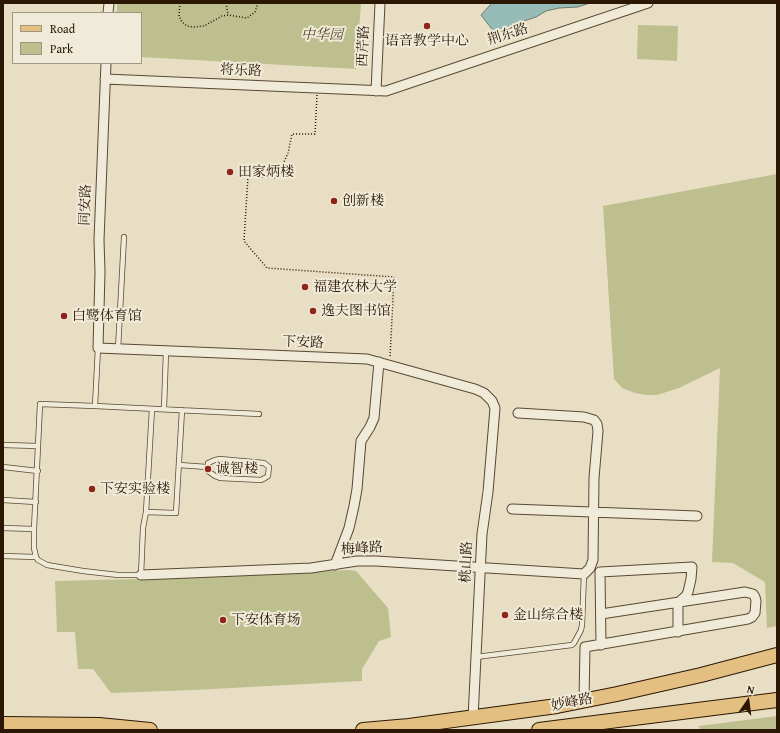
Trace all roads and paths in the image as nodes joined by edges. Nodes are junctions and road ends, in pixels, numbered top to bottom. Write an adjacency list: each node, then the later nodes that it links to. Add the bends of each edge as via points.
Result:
1 (180, 3): 7 (path, via 180,20 187,26 199,27)
2 (226, 3): 7 (path)
3 (258, 3): 7 (path, via 255,12 247,18)
4 (380, 3): 11 (street, 西芹路)
5 (648, 3): 6 (street, 荆东路)
6 (628, 7): 11 (street, 荆东路, via 386,91)
7 (228, 15)
8 (106, 64): 9 (street, 同安路)
9 (105, 79): 10 (street, 将乐路); 13 (street, 同安路)
10 (317, 88): 11 (street, 将乐路); 17 (path, via 315,134 292,134 288,153 277,178 248,176 244,241 267,268 394,277)
11 (376, 91)
12 (124, 237): 14 (lane)
13 (98, 348): 14 (street, 下安路); 18 (lane)
14 (118, 349): 15 (street, 下安路)
15 (166, 351): 16 (street, 下安路, via 367,359); 21 (lane)
16 (379, 362): 17 (street, 下安路); 41 (street, via 374,418 360,441 354,506 348,532)
17 (390, 366): 19 (street, 下安路, via 480,391 492,401)
18 (95, 406): 20 (lane); 26 (lane, via 40,404)
19 (495, 408): 42 (street, 桃山路)
20 (152, 409): 21 (lane); 34 (lane)
21 (164, 409): 22 (lane)
22 (182, 410): 24 (lane); 27 (lane)
23 (518, 413): 35 (street, via 584,417 596,422 598,431)
24 (259, 414)
25 (3, 445): 26 (lane)
26 (38, 446): 30 (lane)
27 (179, 465): 29 (lane); 34 (lane, via 176,513)
28 (3, 467): 30 (lane)
29 (208, 467): 29 (lane, via 208,471 220,478 260,480 268,476 269,467 260,462 220,459 211,461)
30 (38, 471): 32 (lane)
31 (3, 500): 32 (lane)
32 (36, 502): 38 (lane)
33 (512, 509): 35 (street)
34 (146, 512): 44 (lane)
35 (593, 512): 36 (street); 43 (street, via 593,560)
36 (697, 516)
37 (3, 528): 38 (lane)
38 (34, 528): 40 (lane)
39 (3, 556): 40 (lane)
40 (36, 557): 44 (lane, via 47,565 66,569)
41 (335, 565): 42 (street, 梅峰路, via 376,560); 44 (street, 梅峰路)
42 (480, 568): 43 (street, 梅峰路); 50 (street, 桃山路)
43 (584, 574): 50 (lane, via 582,625 574,644)
44 (141, 575)
45 (678, 603): 46 (street); 46 (street, via 688,592 692,567 600,572); 47 (street); 47 (street, via 750,593 755,597 756,608 752,617 748,619)
46 (601, 614): 48 (street)
47 (678, 632): 48 (street)
48 (601, 645): 51 (street, via 585,647)
49 (777, 656): 51 (main road, 妙峰路)
50 (476, 657): 53 (street, 桃山路)
51 (584, 700): 53 (main road, 妙峰路)
52 (777, 700): 57 (main road, 妙峰路)
53 (473, 718): 56 (main road, 妙峰路)
54 (3, 724): 55 (main road, via 99,725)
55 (150, 730)
56 (363, 730)
57 (539, 730)

